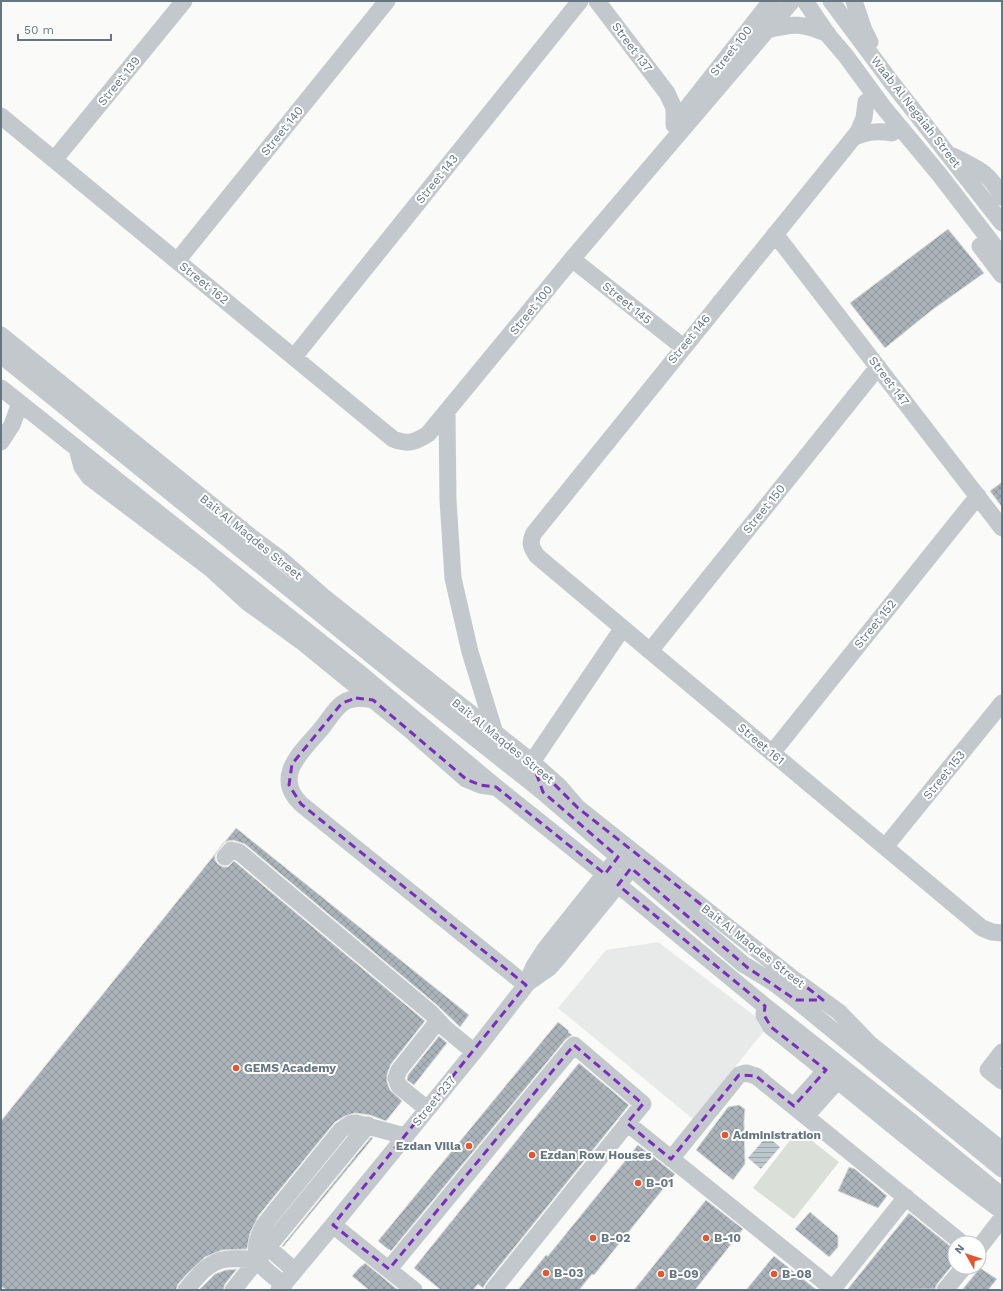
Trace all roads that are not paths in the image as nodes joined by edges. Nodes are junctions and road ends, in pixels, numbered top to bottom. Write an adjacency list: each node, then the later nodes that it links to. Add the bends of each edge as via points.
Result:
1 (184, 1): 22 (street, Street 139)
2 (387, 1): 29 (street, Street 140)
3 (580, 1): 34 (street, Street 143)
4 (597, 1): 14 (street, Street 137)
5 (792, 1): 10 (street, Street 100)
6 (805, 1): 11 (street, Waab Al Negaiah Street)
7 (831, 1): 13 (street, Waab Al Negaiah Street)
8 (854, 1): 13 (street, via 864,30)
9 (764, 5): 15 (street, Street 100)
10 (767, 30): 11 (street, Street 100, via 787,25 809,26); 23 (street, Street 100)
11 (828, 34): 12 (street, Waab Al Negaiah Street)
12 (846, 56): 16 (street, Waab Al Negaiah Street, via 850,77); 27 (street, Waab Al Negaiah Street, via 884,108)
13 (892, 83): 21 (street, Waab Al Negaiah Street)
14 (667, 93): 15 (street, via 680,99); 18 (street, Street 137, via 674,108)
15 (694, 99): 18 (street, Street 100)
16 (866, 102): 19 (street, Waab Al Negaiah Street); 20 (street, Street 146, via 864,118)
17 (1, 116): 22 (street, Street 162)
18 (674, 125): 23 (street, Street 100)
19 (892, 133): 20 (street, via 874,131); 30 (street, Waab Al Negaiah Street)
20 (853, 138): 26 (street, Street 146)
21 (948, 154): 24 (street, via 985,174 995,184); 25 (street, Waab Al Negaiah Street)
22 (54, 160): 29 (street, Street 162)
23 (648, 169): 28 (street, Street 100)
24 (1002, 197)
25 (1002, 223)
26 (775, 234): 32 (street, Street 146); 35 (street, Street 147)
27 (1002, 256)
28 (572, 259): 32 (street, Street 145); 38 (street, Street 100)
29 (177, 261): 34 (street, Street 162)
30 (1002, 275)
31 (1, 335): 53 (street, Bait Al Maqdes Street)
32 (683, 347): 46 (street, Street 146, via 534,533)
33 (1, 355): 43 (street, Bait Al Maqdes Street)
34 (294, 357): 41 (street, Street 162, via 393,439)
35 (878, 367): 44 (street, Street 147); 48 (street, Street 150)
36 (1, 388): 37 (street)
37 (20, 403): 39 (street); 40 (street); 43 (street, via 34,402 47,406 115,461)
38 (446, 412): 41 (street, Street 100, via 428,434); 53 (street, via 453,578 470,652)
39 (45, 423): 40 (street, via 18,428); 42 (street)
40 (4, 438)
41 (409, 443)
42 (77, 449): 49 (street, via 82,467 89,477 211,569 247,602 296,637); 56 (street, via 362,675)
43 (164, 488): 57 (street, Bait Al Maqdes Street, via 402,682)
44 (978, 496): 45 (street, Street 147); 54 (street, Street 152)
45 (1002, 528)
46 (530, 543): 47 (street, Street 161, via 537,556)
47 (622, 628): 48 (street, Street 161); 55 (street)
48 (650, 651): 54 (street, Street 161)
49 (342, 675): 50 (street); 51 (street)
50 (373, 700): 51 (street, via 356,698); 56 (street, via 466,779 480,785)
51 (342, 703): 64 (street, via 292,764 288,778 296,799)
52 (1002, 703): 58 (street, Street 153)
53 (495, 733): 55 (street, Bait Al Maqdes Street)
54 (772, 752): 58 (street, Street 161)
55 (532, 762): 57 (street); 66 (street, Bait Al Maqdes Street, via 559,786 578,808)
56 (496, 787): 61 (street)
57 (543, 792): 60 (street, Bait Al Maqdes Street)
58 (885, 847): 63 (street, Street 161, via 982,928)
59 (225, 857): 68 (street, via 231,850 239,852)
60 (625, 862): 61 (street, Street 237); 62 (street, Street 237); 65 (street, Bait Al Maqdes Street, via 743,964)
61 (605, 874): 62 (street); 64 (street, Street 237, via 545,949)
62 (618, 885): 64 (street, Street 237, via 549,968); 67 (street)
63 (1002, 933)
64 (526, 984): 69 (street, Street 237)
65 (796, 1000): 66 (street); 79 (street, Bait Al Maqdes Street)
66 (823, 1000): 77 (street, Bait Al Maqdes Street, via 869,1043)
67 (765, 1006): 71 (street, via 764,1014 771,1027); 80 (street)
68 (438, 1021): 69 (street); 73 (street, via 399,1070 396,1078 399,1086)
69 (474, 1052): 73 (street, Street 237)
70 (1002, 1052): 72 (street, via 988,1070)
71 (832, 1075): 74 (street); 82 (street, via 963,1183)
72 (1002, 1081)
73 (427, 1110): 76 (street, Street 237)
74 (800, 1111): 78 (street, via 756,1076 739,1075); 81 (street)
75 (627, 1123): 78 (street); 88 (street, via 643,1104 574,1045); 95 (street)
76 (405, 1136): 84 (street, Street 237); 87 (street, via 368,1125)
77 (1002, 1150)
78 (672, 1159): 91 (street)
79 (1002, 1168)
80 (1002, 1196)
81 (906, 1197): 85 (street); 91 (street)
82 (1002, 1211)
83 (1002, 1218): 86 (street)
84 (333, 1226): 88 (street); 90 (street, Street 237)
85 (952, 1235)
86 (987, 1238)
87 (263, 1253): 90 (street, via 261,1265); 92 (street, via 216,1262 204,1268); 93 (street)
88 (389, 1269): 94 (street)
89 (957, 1275): 96 (street)
90 (286, 1281)
91 (833, 1289)
92 (186, 1290)
93 (233, 1290)
94 (414, 1290)
95 (493, 1290)
96 (945, 1290)

